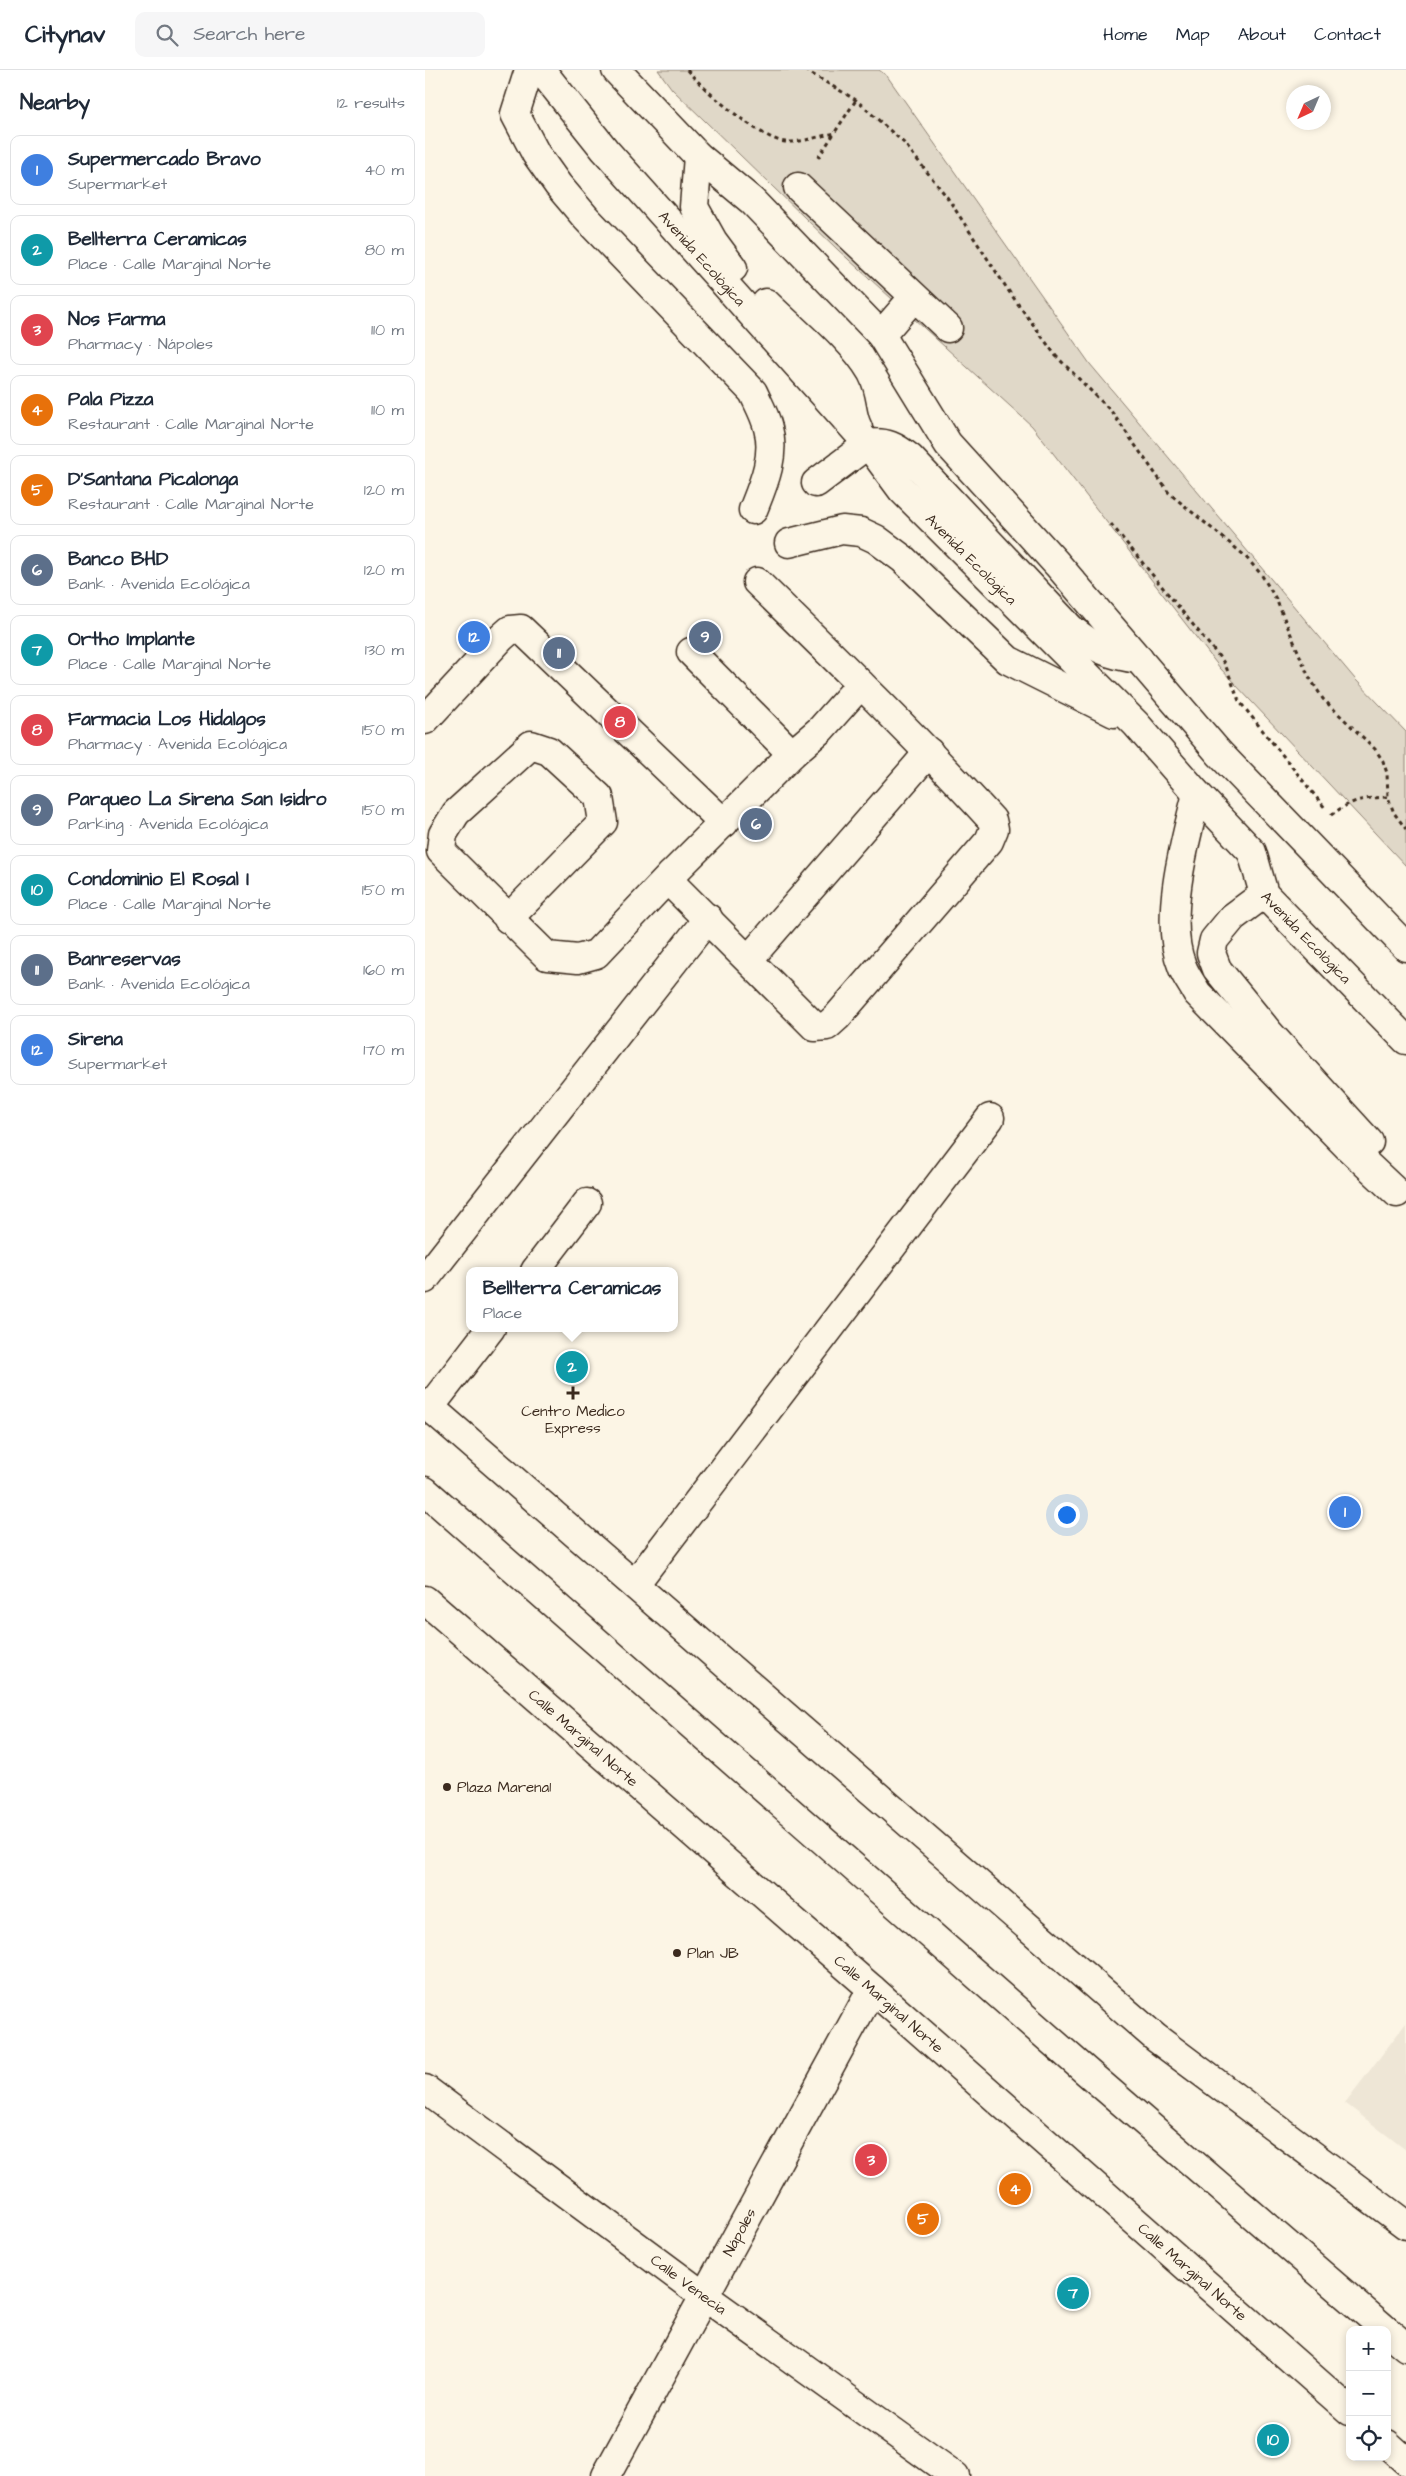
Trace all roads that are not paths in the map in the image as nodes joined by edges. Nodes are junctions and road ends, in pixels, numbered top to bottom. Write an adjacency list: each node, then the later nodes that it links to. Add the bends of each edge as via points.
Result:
1 (529, 70): 11 (main road, via 515,114 535,154 586,218 753,392 768,428 770,443 770,459)
2 (541, 70): 9 (main road, Avenida Ecológica, via 605,150)
3 (616, 70): 4 (main road)
4 (698, 156): 8 (main road, via 752,201); 9 (main road, via 694,207 713,241 762,299 837,375 849,395 854,421)
5 (798, 187): 6 (main road)
6 (915, 297): 7 (main road); 8 (main road)
7 (948, 328)
8 (881, 335): 15 (main road, via 948,444)
9 (868, 444): 10 (main road); 15 (main road, via 890,444 910,458 1071,628 1095,648 1114,656); 18 (main road, Avenida Ecológica, via 902,490)
10 (815, 483)
11 (753, 510)
12 (789, 543): 18 (main road, via 842,530 861,532 876,539 903,559 1008,660)
13 (757, 582): 16 (main road)
14 (691, 652): 20 (main road)
15 (1139, 658): 27 (main road, via 1219,753)
16 (861, 684): 19 (main road); 20 (main road)
17 (425, 720): 22 (main road, via 501,638 510,630 521,629)
18 (1136, 724): 21 (main road, Avenida Ecológica)
19 (929, 752): 28 (main road); 28 (main road, via 993,820 994,829 989,841 849,1002 827,1026 815,1027)
20 (792, 754): 22 (main road)
21 (1197, 794): 24 (main road, Avenida Ecológica, via 1252,852); 24 (main road, via 1181,857 1176,913 1176,942 1181,966 1203,1000 1397,1193 1391,1173 1374,1146 1270,1034 1217,969 1211,953 1214,940 1233,917)
22 (724, 823): 23 (main road)
23 (671, 875): 25 (main road, via 675,886); 26 (main road, via 596,954 578,959 547,956)
24 (1264, 894): 29 (main road, Avenida Ecológica)
25 (707, 918): 28 (main road); 33 (main road)
26 (508, 919): 26 (main road, via 441,851 443,834 456,813 531,745 549,751 599,796 603,822)
27 (1406, 947)
28 (749, 959)
29 (1406, 1040)
30 (990, 1118): 37 (main road)
31 (587, 1203): 32 (main road)
32 (538, 1267)
33 (425, 1279)
34 (488, 1332): 35 (main road)
35 (428, 1405): 37 (main road)
36 (425, 1491): 43 (main road, via 1080,2066)
37 (635, 1584): 41 (main road, via 1156,2038)
38 (425, 1600): 39 (main road, Calle Marginal Norte)
39 (873, 1989): 42 (main road, Nápoles); 46 (main road, Calle Marginal Norte)
40 (425, 2088): 42 (main road, Calle Venecia)
41 (1406, 2226)
42 (705, 2296): 49 (main road, Nápoles); 50 (main road, Calle Venecia)
43 (1382, 2326)
44 (1391, 2334): 45 (main road)
45 (1406, 2347)
46 (1346, 2407)
47 (1391, 2448): 48 (main road)
48 (1406, 2461)
49 (606, 2476)
50 (955, 2476)

